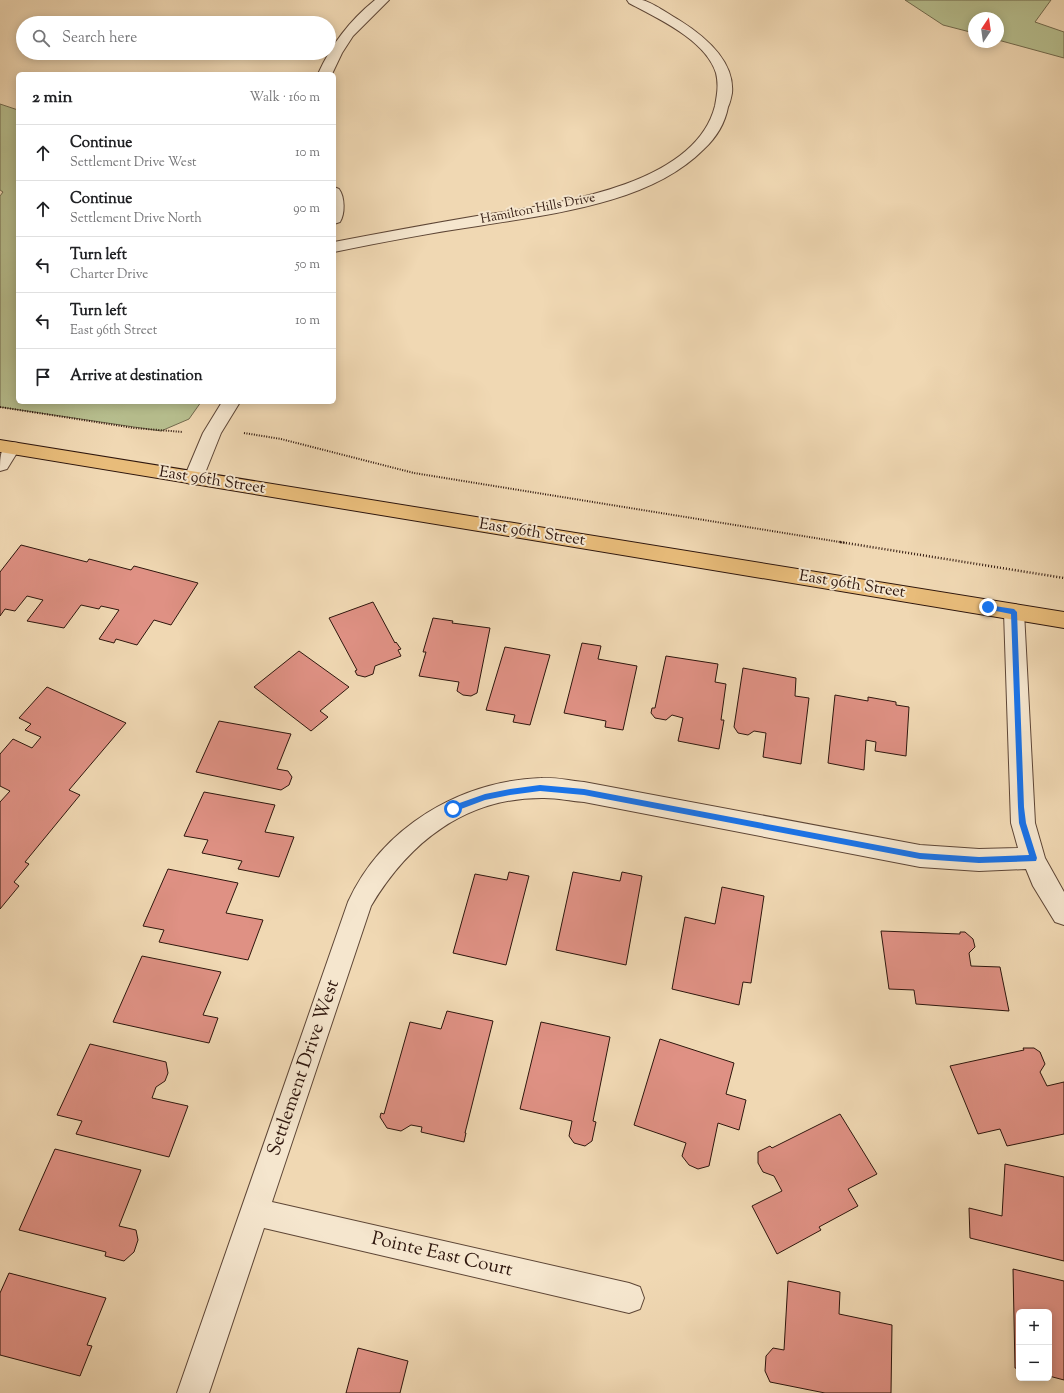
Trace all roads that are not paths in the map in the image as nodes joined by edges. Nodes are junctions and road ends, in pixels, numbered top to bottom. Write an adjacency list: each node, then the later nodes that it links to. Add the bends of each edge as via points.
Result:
1 (382, 0): 3 (street, via 349,32)
2 (633, 0): 6 (street, Hamilton Hills Drive, via 690,34 717,60 725,76 725,102 707,137 695,150 673,166 645,181 578,204)
3 (336, 53)
4 (332, 60): 5 (street)
5 (326, 72)
6 (336, 247)
7 (230, 404): 9 (street, via 212,433)
8 (4, 453): 9 (main road, East 96th Street)
9 (194, 478): 10 (main road, East 96th Street)
10 (1014, 612): 11 (main road, East 96th Street); 12 (street, via 1021,807)
11 (1064, 620)
12 (1033, 858): 13 (street); 14 (street, Settlement Drive West, via 979,860 920,856 584,792 540,788 485,797 453,809 418,830 394,853 367,889 355,916)
13 (1064, 914)
14 (254, 1212): 15 (street, Pointe East Court); 16 (street, Settlement Drive West)
15 (629, 1298)
16 (193, 1393)

